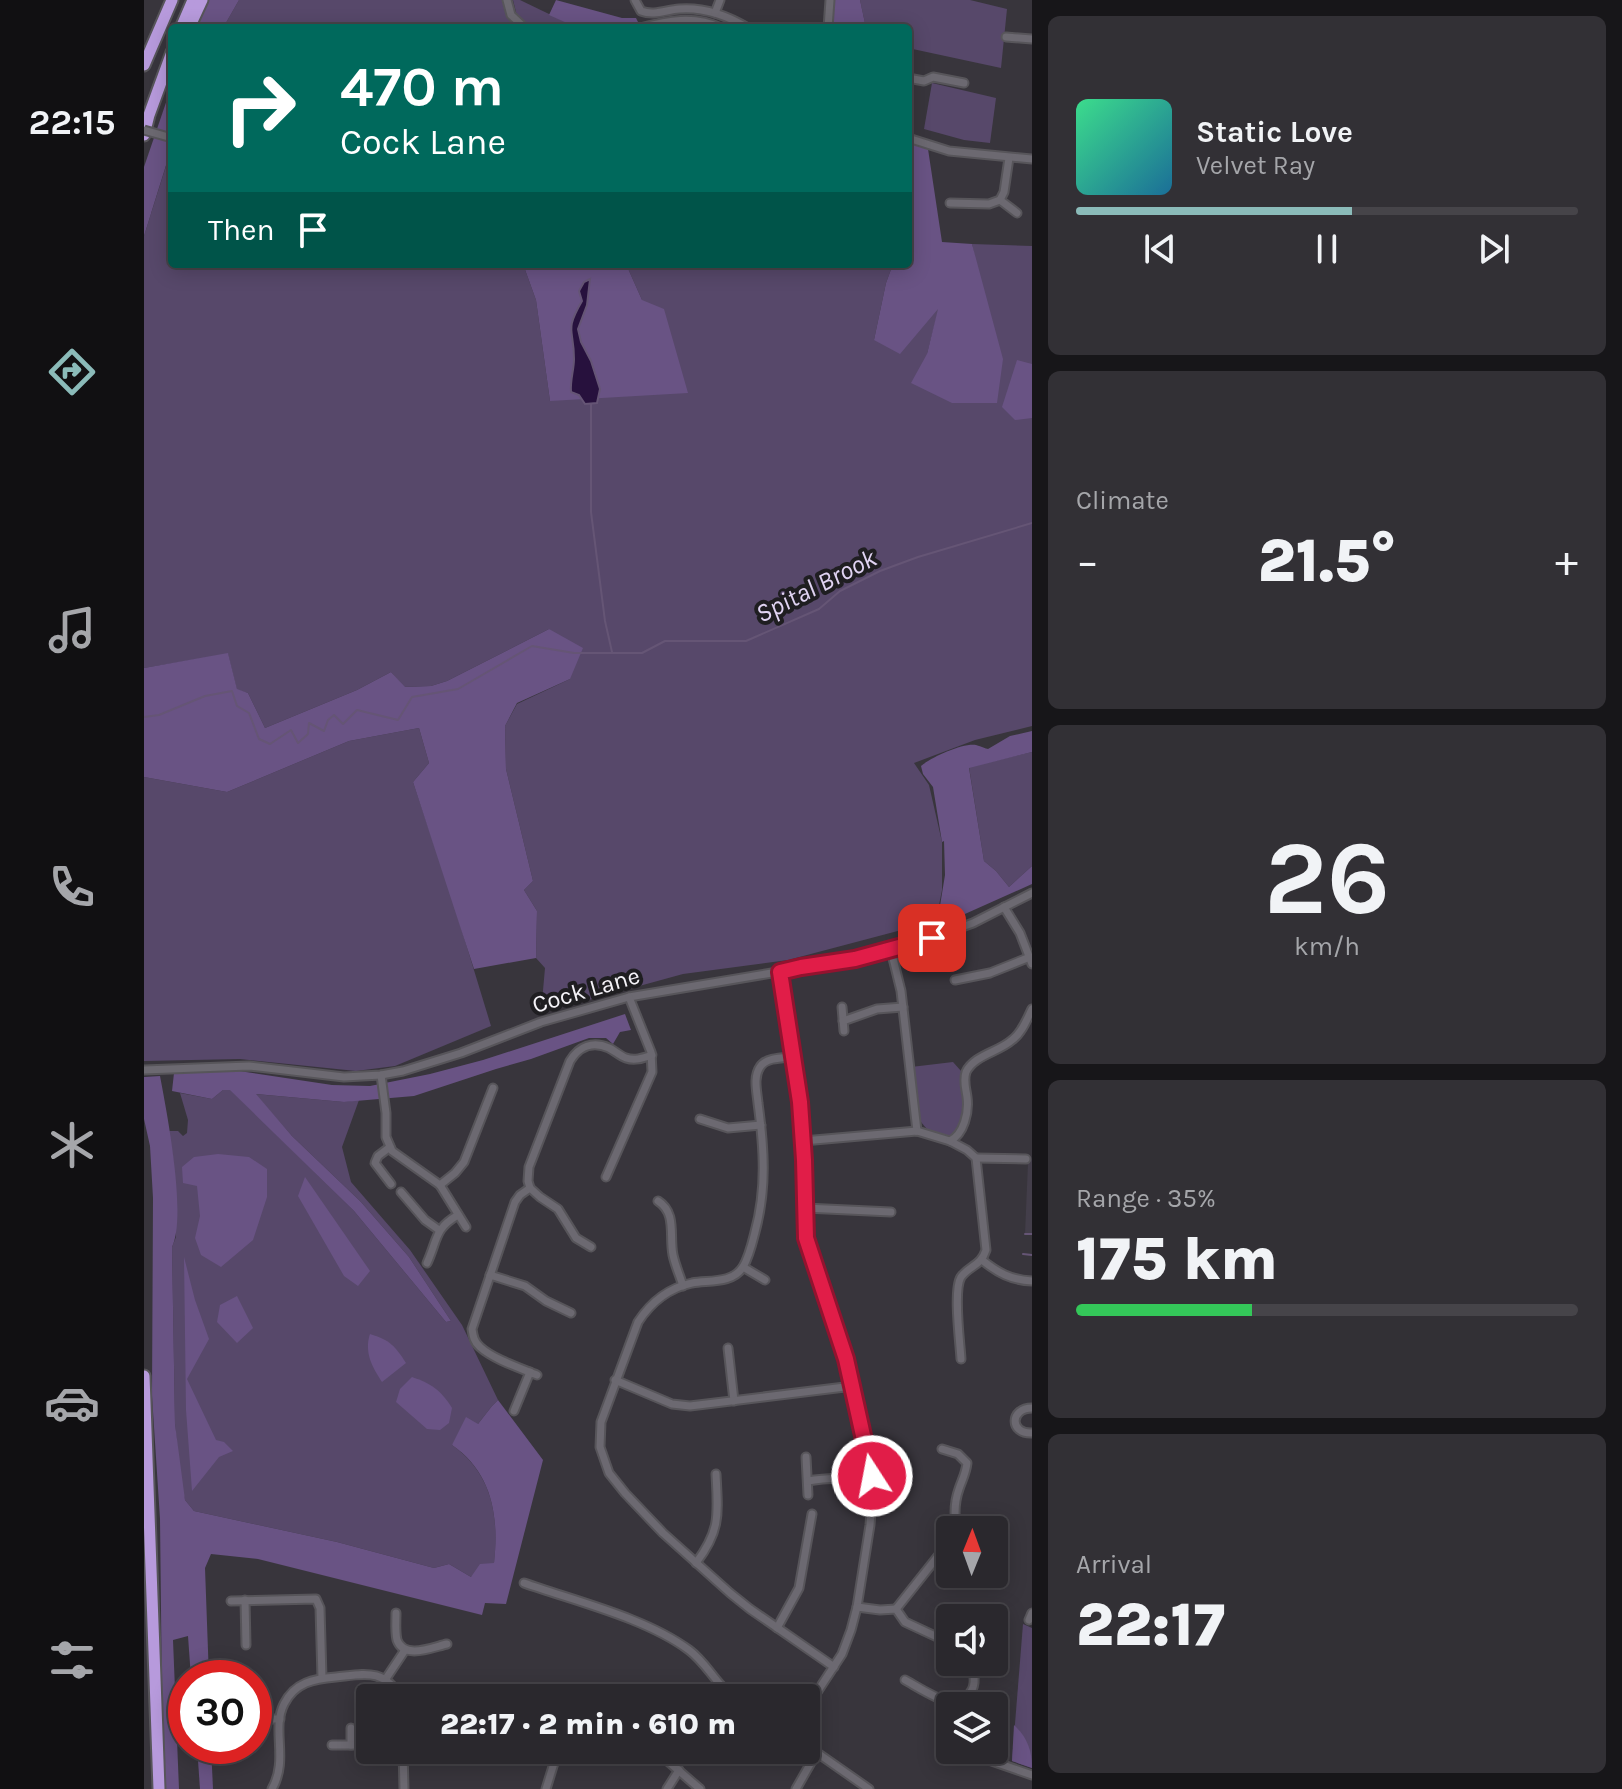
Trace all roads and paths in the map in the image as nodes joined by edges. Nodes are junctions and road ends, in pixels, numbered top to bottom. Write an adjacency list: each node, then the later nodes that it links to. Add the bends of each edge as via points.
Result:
1 (170, 0): 19 (highway)
2 (193, 0): 9 (highway)
3 (202, 0): 10 (highway)
4 (507, 0): 11 (street)
5 (635, 0): 8 (street, via 647,13)
6 (720, 0): 8 (street)
7 (830, 0): 15 (street)
8 (715, 13): 14 (street)
9 (183, 24)
10 (191, 24)
11 (521, 24)
12 (654, 24): 13 (street, via 688,19)
13 (709, 24)
14 (739, 24)
15 (828, 24)
16 (1006, 37): 17 (street)
17 (1032, 39)
18 (168, 63): 23 (highway)
19 (144, 65)
20 (168, 75): 23 (highway)
21 (912, 79): 22 (street)
22 (964, 83)
23 (149, 115): 24 (highway)
24 (144, 132): 25 (street, bridge)
25 (168, 137)
26 (912, 139): 27 (street, via 942,150)
27 (1009, 158): 28 (street); 29 (street)
28 (1032, 159)
29 (1000, 200): 30 (street); 31 (street)
30 (950, 203)
31 (1017, 213)
32 (1032, 893): 33 (street, Cock Lane)
33 (1004, 907): 34 (street, Cock Lane); 35 (street)
34 (891, 950): 36 (street, Cock Lane); 40 (street)
35 (1031, 961): 37 (street)
36 (780, 972): 38 (street, Cock Lane); 45 (street)
37 (955, 980)
38 (629, 997): 44 (street); 47 (street, Cock Lane)
39 (842, 1007): 42 (street)
40 (903, 1007): 42 (street); 51 (street)
41 (1032, 1009): 53 (street, via 1018,1035 969,1068 967,1113)
42 (843, 1021): 43 (street)
43 (844, 1031)
44 (652, 1055): 59 (street, via 650,1080); 62 (street, via 626,1058 593,1045 574,1054 529,1167)
45 (794, 1057): 50 (street, via 768,1060 758,1070); 52 (street)
46 (144, 1070): 47 (street, Cock Lane, via 249,1066 328,1076)
47 (381, 1075): 54 (street)
48 (493, 1088): 61 (street, via 464,1162)
49 (700, 1119): 50 (street, via 728,1128)
50 (761, 1125): 73 (street, via 760,1212)
51 (917, 1131): 52 (street); 53 (street)
52 (803, 1141): 65 (street)
53 (950, 1141): 55 (street)
54 (390, 1147): 57 (street); 61 (street)
55 (976, 1158): 56 (street); 71 (street, via 985,1232)
56 (1026, 1159)
57 (375, 1163): 58 (street); 60 (street)
58 (366, 1166)
59 (606, 1177)
60 (391, 1184)
61 (440, 1185): 67 (street)
62 (530, 1188): 70 (street, via 558,1209 576,1238); 74 (street, via 515,1202)
63 (401, 1192): 69 (street)
64 (658, 1201): 77 (street, via 668,1210)
65 (805, 1208): 66 (street); 83 (street, via 808,1247)
66 (891, 1212)
67 (458, 1215): 68 (street); 69 (street)
68 (466, 1227)
69 (439, 1230): 72 (street)
70 (591, 1247)
71 (982, 1260): 76 (street, via 1013,1280); 80 (street, via 958,1284)
72 (427, 1263)
73 (743, 1267): 75 (street); 77 (street, via 731,1278)
74 (490, 1275): 78 (street, via 525,1286); 86 (street, via 472,1329 485,1351 534,1374)
75 (765, 1280)
76 (1032, 1281)
77 (683, 1286): 82 (street, via 643,1314)
78 (571, 1313)
79 (728, 1348): 84 (street)
80 (961, 1359)
81 (144, 1376): 131 (highway)
82 (615, 1380): 84 (street, via 672,1404); 97 (street, via 599,1432 609,1473)
83 (853, 1386): 84 (street); 91 (street)
84 (734, 1401)
85 (1032, 1408): 87 (street, via 1022,1409 1015,1419 1019,1430)
86 (514, 1411)
87 (1032, 1433)
88 (942, 1449): 95 (street, via 967,1463)
89 (806, 1457): 92 (street)
90 (716, 1474): 97 (street, via 715,1531)
91 (872, 1476): 92 (street); 101 (street)
92 (808, 1481): 93 (street)
93 (808, 1495)
94 (812, 1514): 104 (street, via 799,1588)
95 (956, 1516)
96 (936, 1559): 102 (street)
97 (696, 1563): 104 (street)
98 (524, 1583): 115 (street, via 666,1636 692,1652)
99 (245, 1600): 100 (street); 107 (street); 111 (street, via 317,1601)
100 (231, 1601)
101 (857, 1607): 102 (street); 109 (street)
102 (896, 1609): 105 (street, via 905,1622)
103 (396, 1613): 108 (street, via 397,1640)
104 (777, 1628): 109 (street)
105 (936, 1636)
106 (447, 1644): 108 (street)
107 (246, 1645)
108 (405, 1650): 112 (street)
109 (834, 1667): 116 (street)
110 (974, 1676): 113 (street, via 969,1694 959,1702 948,1702)
111 (322, 1678): 112 (street, via 361,1673); 118 (street, via 294,1690)
112 (385, 1680): 114 (street)
113 (905, 1680)
114 (391, 1684)
115 (719, 1684)
116 (820, 1688)
117 (272, 1719): 118 (street)
118 (280, 1719): 132 (street, via 280,1766)
119 (351, 1728): 121 (street)
120 (332, 1745): 121 (street)
121 (351, 1745): 122 (street)
122 (356, 1745)
123 (820, 1754): 138 (street)
124 (403, 1764): 133 (street)
125 (554, 1764): 134 (street)
126 (672, 1764): 129 (street)
127 (810, 1764): 137 (street)
128 (1000, 1764): 130 (street)
129 (679, 1770): 135 (street); 136 (street)
130 (1032, 1775)
131 (159, 1789)
132 (272, 1789)
133 (404, 1789)
134 (546, 1789)
135 (667, 1789)
136 (700, 1789)
137 (796, 1789)
138 (869, 1789)

